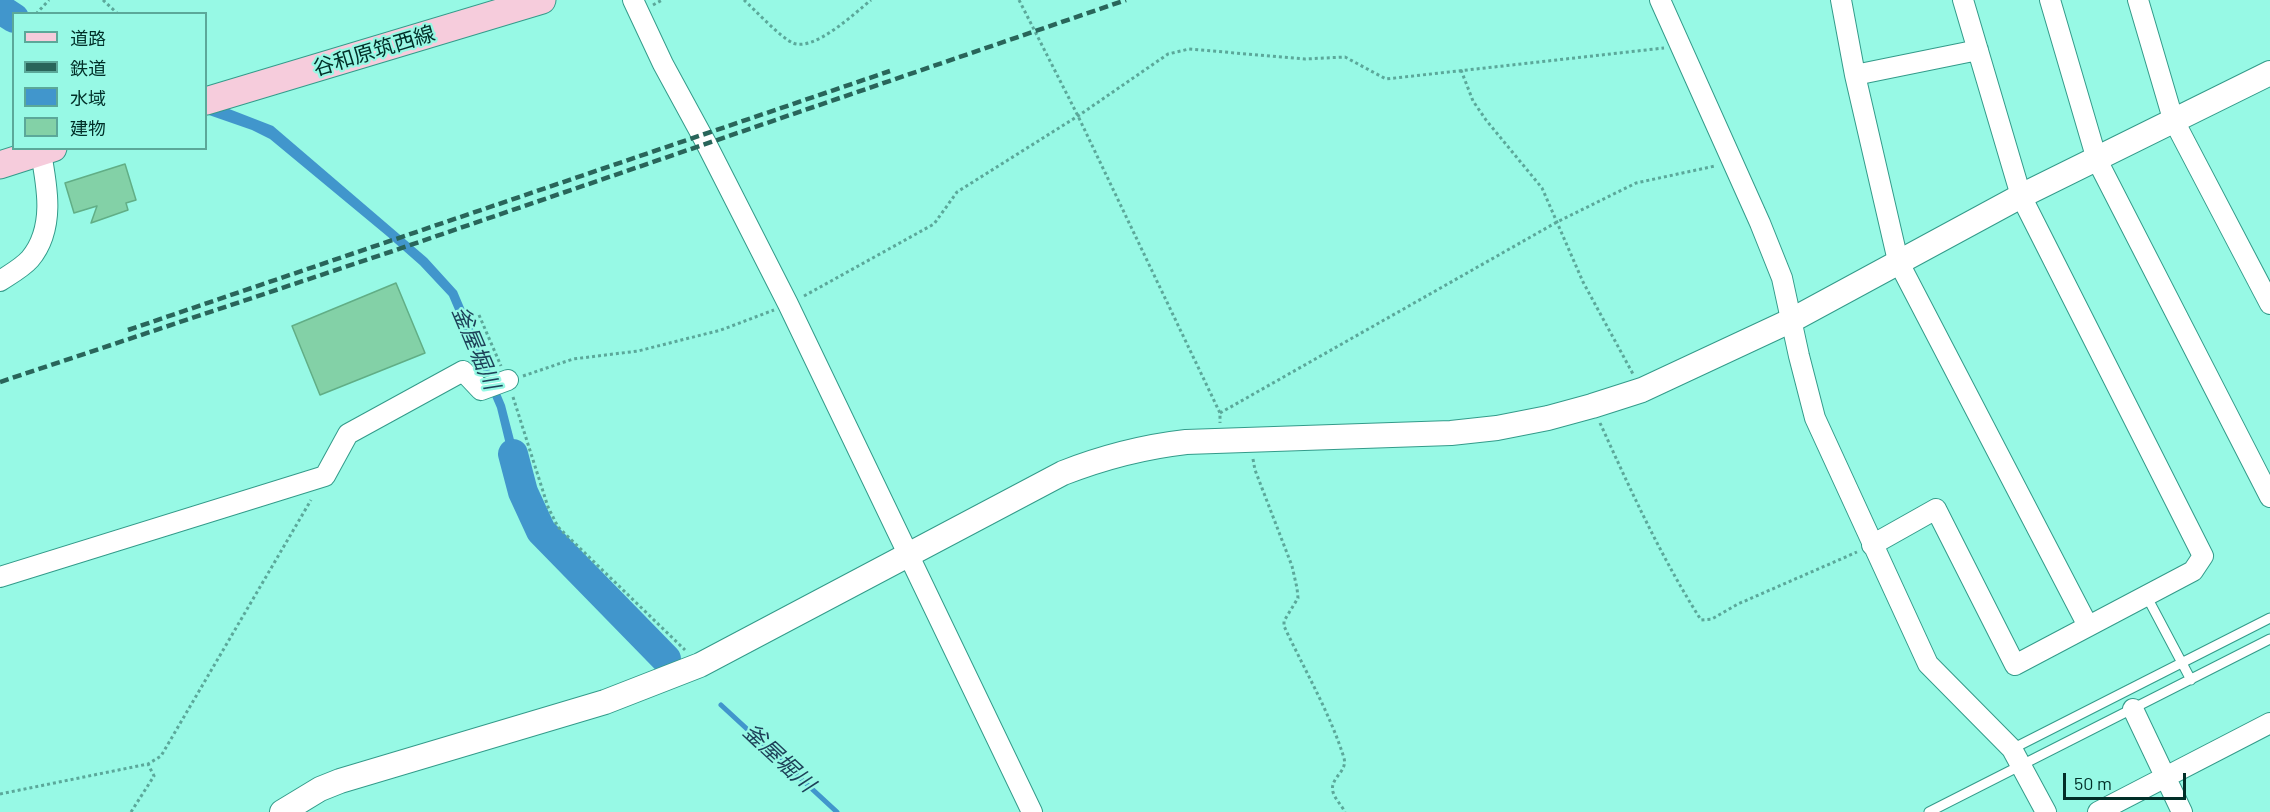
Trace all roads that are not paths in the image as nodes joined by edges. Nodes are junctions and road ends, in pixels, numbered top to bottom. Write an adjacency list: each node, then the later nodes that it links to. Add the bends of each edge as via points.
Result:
1 (542, 0): 11 (main road, 谷和原筑西線)
2 (633, 0): 24 (street, via 788,304)
3 (1660, 0): 20 (street, via 1782,278)
4 (1841, 0): 10 (street)
5 (1963, 0): 8 (street)
6 (2050, 0): 14 (street)
7 (2138, 0): 12 (street)
8 (1978, 50): 10 (street); 16 (street)
9 (2270, 73): 12 (street)
10 (1855, 75): 17 (street)
11 (207, 101)
12 (2173, 119): 14 (street); 19 (street)
13 (45, 150): 15 (main road); 18 (street, via 49,206 43,241 28,261)
14 (2097, 160): 16 (street); 22 (street)
15 (0, 165)
16 (2020, 196): 17 (street); 26 (street, via 2203,556 2193,571)
17 (1898, 261): 20 (street); 28 (street)
18 (0, 281)
19 (2270, 304)
20 (1792, 320): 23 (street, via 1815,418); 24 (street, via 1642,390 1497,428 1186,442 1104,458 1063,473)
21 (508, 380): 25 (street, via 481,390 463,371 348,434 325,476)
22 (2270, 497)
23 (1872, 545): 28 (street, via 1936,509 2015,665); 34 (street, via 1929,664)
24 (908, 556): 36 (street, via 700,665 605,702 340,780); 37 (street)
25 (0, 577)
26 (2147, 597): 28 (street); 30 (lane)
27 (2270, 618): 30 (lane)
28 (2088, 626)
29 (2270, 639): 31 (lane)
30 (2181, 663): 31 (lane); 34 (lane)
31 (2191, 680): 32 (lane)
32 (2133, 710): 34 (lane); 35 (street)
33 (2270, 723): 35 (street)
34 (2017, 756): 38 (lane); 39 (street)
35 (2164, 777): 40 (street); 41 (street)
36 (282, 812)
37 (1032, 812)
38 (1929, 812)
39 (2046, 812)
40 (2098, 812)
41 (2181, 812)

